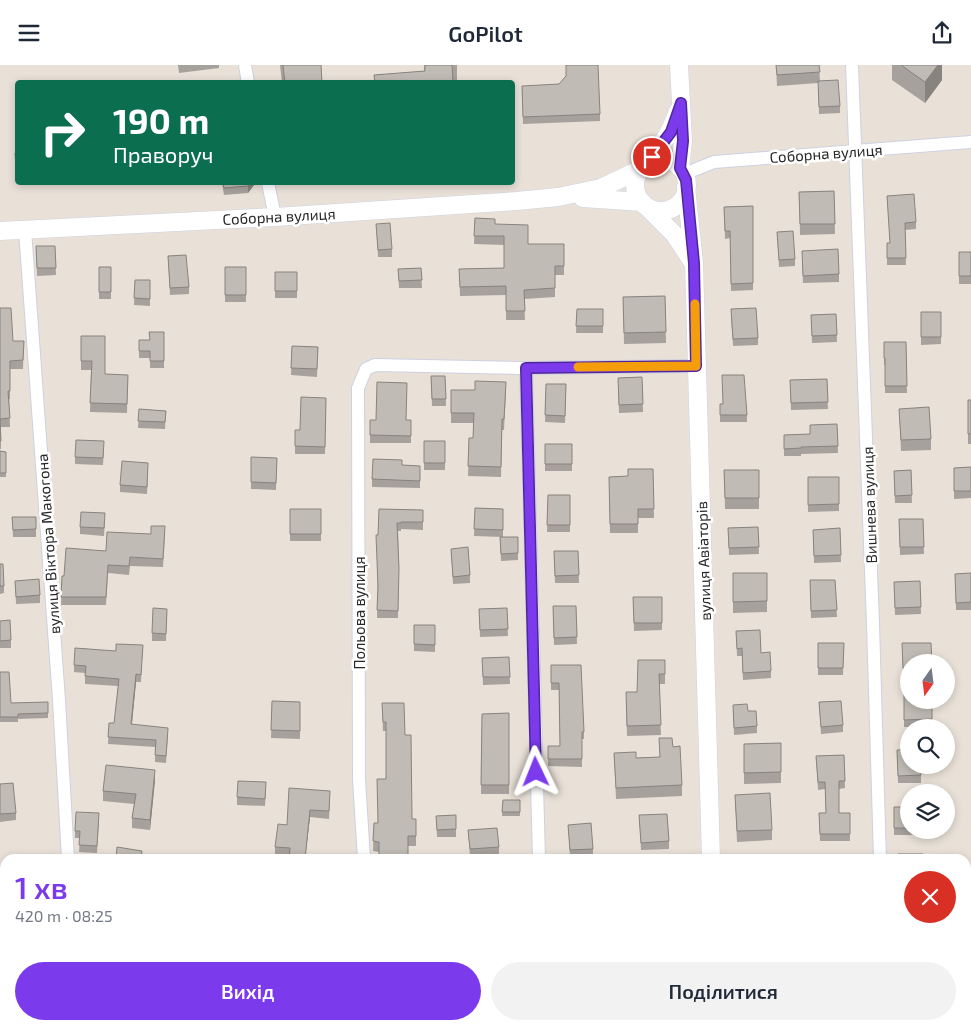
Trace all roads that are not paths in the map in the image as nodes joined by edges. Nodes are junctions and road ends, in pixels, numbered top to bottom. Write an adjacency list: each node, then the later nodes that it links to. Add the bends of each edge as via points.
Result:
1 (245, 65): 4 (street)
2 (679, 65): 5 (main road)
3 (852, 65): 7 (street, Вишнева вулиця)
4 (248, 80)
5 (681, 103): 8 (main road, via 671,132); 9 (main road)
6 (971, 142): 7 (street, Соборна вулиця)
7 (854, 151): 9 (street, Соборна вулиця, via 714,162); 23 (street, Вишнева вулиця, via 874,624)
8 (642, 168): 9 (main road, via 659,159 674,163); 11 (main road, Соборна вулиця, via 601,188); 12 (main road, via 635,190)
9 (683, 176): 12 (main road, via 685,194 675,206 661,211); 16 (main road, вулиця Авіаторів)
10 (268, 185): 13 (street)
11 (558, 197): 12 (main road, Соборна вулиця); 13 (main road, Соборна вулиця)
12 (644, 204): 16 (main road, via 675,235)
13 (275, 217): 14 (main road, Соборна вулиця)
14 (25, 230): 15 (main road, Соборна вулиця); 19 (street, вулиця Віктора Макогона)
15 (0, 231)
16 (694, 263): 17 (main road, вулиця Авіаторів)
17 (696, 366): 18 (street); 22 (main road, вулиця Авіаторів)
18 (526, 368): 20 (street, Польова вулиця, via 376,365 366,369 358,388 359,779); 21 (street)
19 (68, 854)
20 (364, 854)
21 (539, 854)
22 (711, 854)
23 (880, 854)

